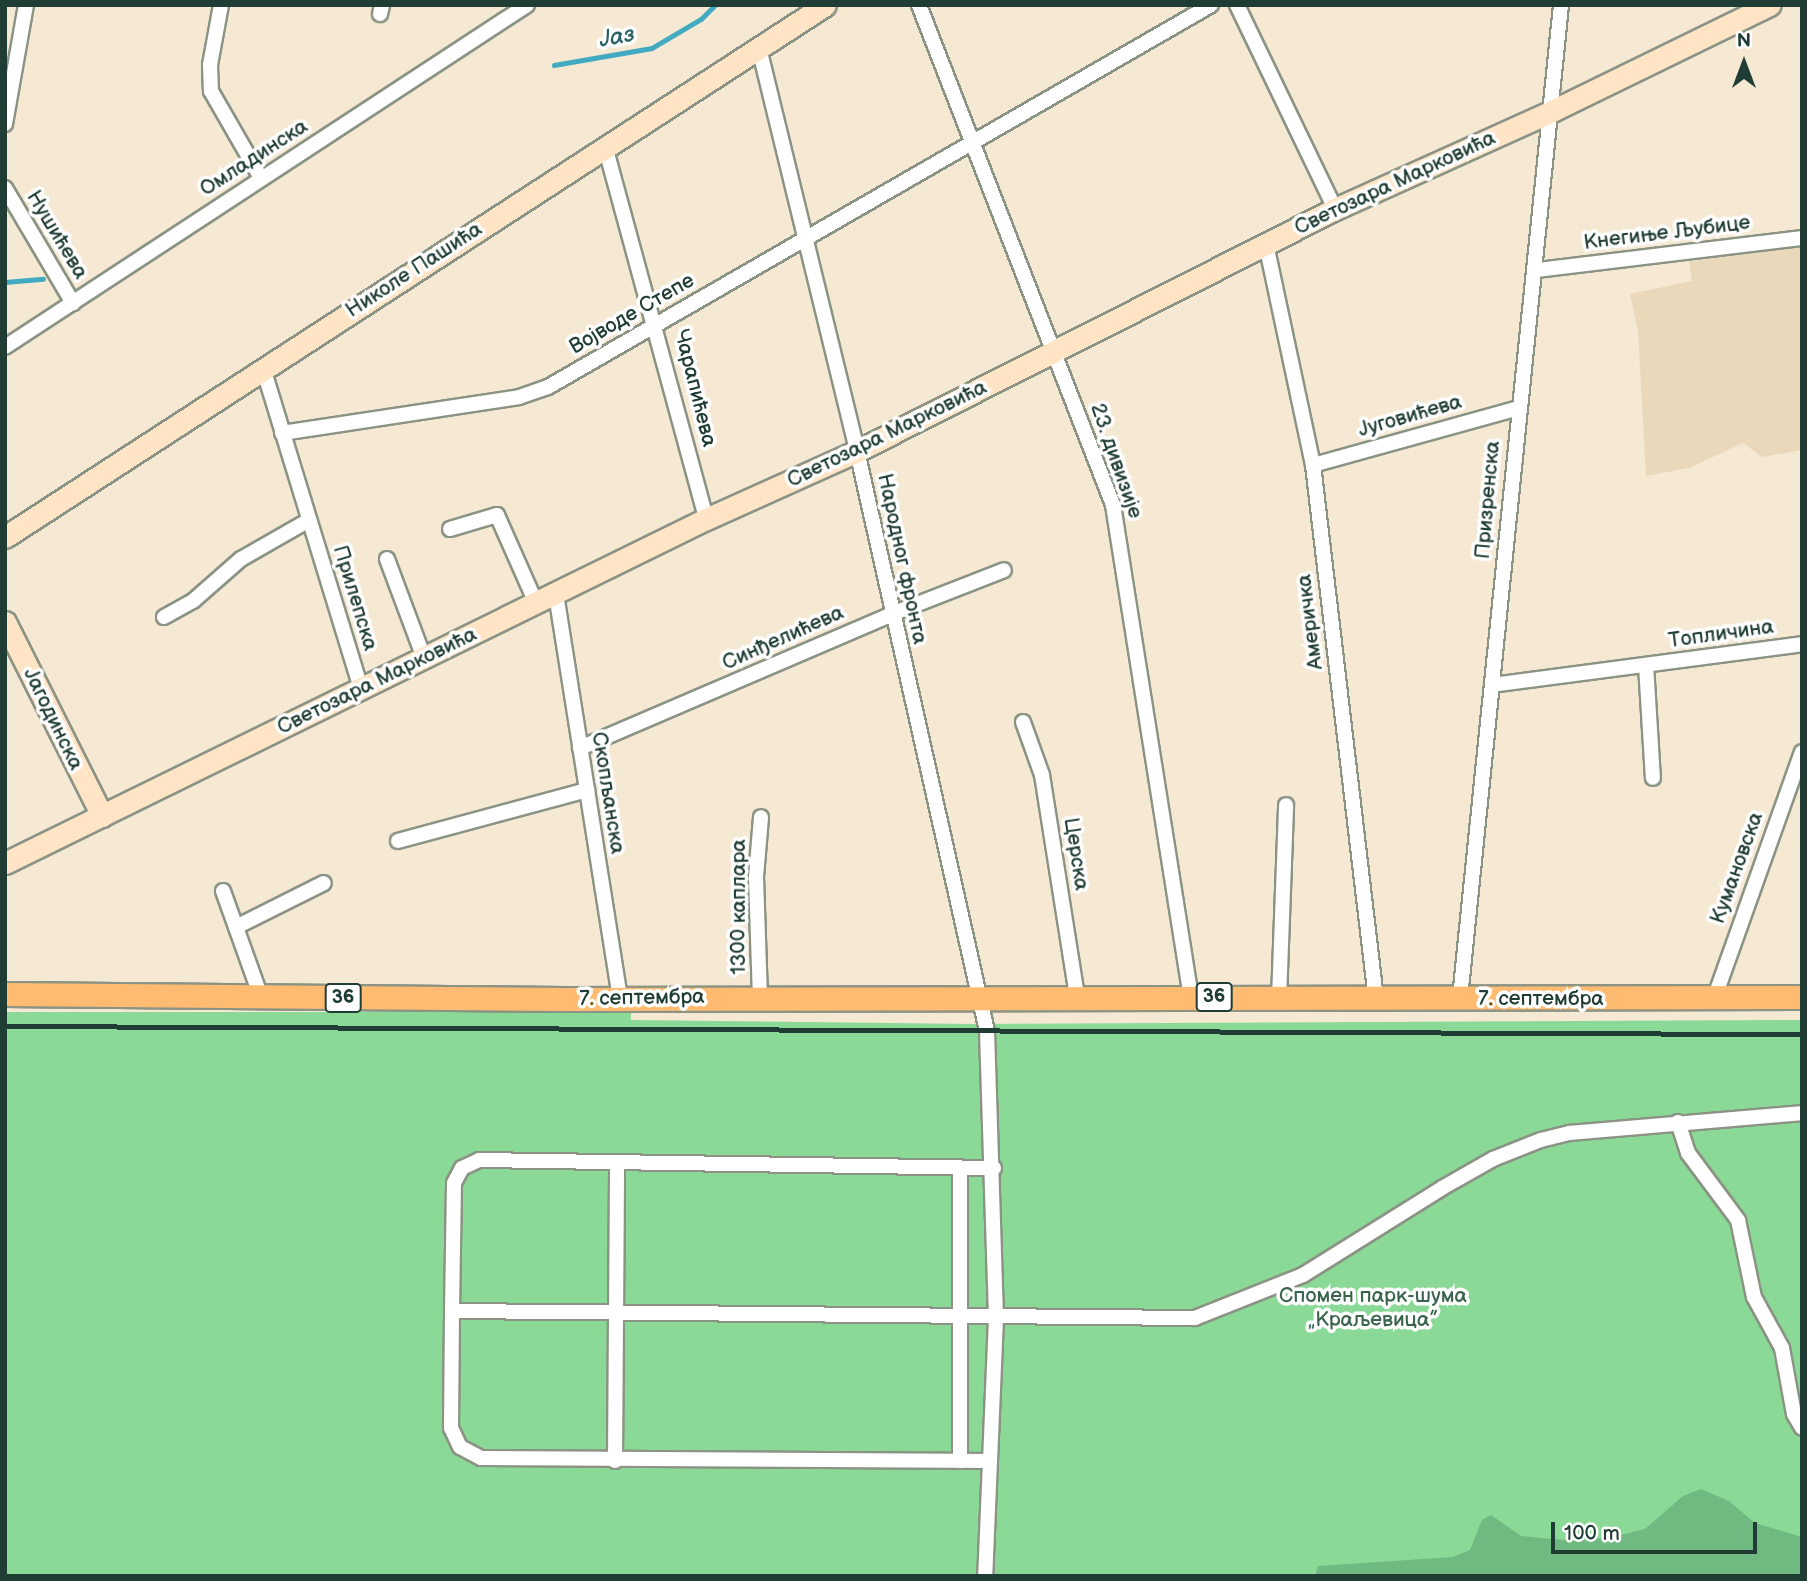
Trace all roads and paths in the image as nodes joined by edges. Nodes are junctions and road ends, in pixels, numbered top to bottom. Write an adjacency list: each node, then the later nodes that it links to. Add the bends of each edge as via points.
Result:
1 (26, 5): 12 (street)
2 (221, 5): 15 (street, via 210,65 211,91)
3 (527, 5): 15 (street, Омладинска)
4 (825, 5): 10 (street, Николе Пашића)
5 (919, 5): 13 (street, 23. дивизије)
6 (1211, 5): 13 (street, Војводе Степе)
7 (1237, 5): 17 (street)
8 (1561, 5): 11 (street, Призренска)
9 (1769, 5): 11 (street, Светозара Марковића)
10 (759, 48): 14 (street, Николе Пашића); 19 (street, Народног фронта)
11 (1552, 111): 17 (street, Светозара Марковића); 21 (street, Призренска)
12 (5, 124)
13 (972, 143): 19 (street, Војводе Степе); 25 (street, 23. дивизије)
14 (606, 146): 23 (street, Чарапићева); 26 (street, Николе Пашића)
15 (261, 178): 22 (street, Омладинска)
16 (5, 188): 22 (street, Нушићева)
17 (1335, 209): 20 (street, Светозара Марковића)
18 (1802, 238): 21 (street, Кнегиње Љубице)
19 (807, 239): 23 (street, Војводе Степе); 29 (street, Народног фронта)
20 (1266, 244): 25 (street, Светозара Марковића); 30 (street, Америчка)
21 (1536, 270): 27 (street, Призренска)
22 (73, 303): 24 (street, Омладинска)
23 (657, 323): 28 (street, Војводе Степе, via 533,393); 31 (street, Чарапићева)
24 (5, 347)
25 (1056, 353): 29 (street, Светозара Марковића); 62 (street, 23. дивизије, via 1118,525)
26 (263, 368): 28 (street, Прилепска); 34 (street, Николе Пашића)
27 (1518, 408): 30 (street, Југовићева); 45 (street, Призренска)
28 (282, 433): 32 (street, Прилепска)
29 (857, 451): 31 (street, Светозара Марковића); 39 (street, Народног фронта)
30 (1313, 466): 69 (street, Америчка)
31 (706, 519): 37 (street, Светозара Марковића)
32 (309, 520): 40 (street, via 231,566 193,601); 46 (street, Прилепска)
33 (450, 529): 38 (street, via 497,515)
34 (5, 537)
35 (387, 559): 43 (street)
36 (1004, 570): 39 (street, Синђелићева)
37 (556, 594): 38 (street, Светозара Марковића); 48 (street, Скопљанска)
38 (536, 604): 43 (street, Светозара Марковића)
39 (892, 614): 48 (street, Синђелићева); 64 (street, Народног фронта)
40 (164, 617)
41 (5, 622): 53 (street, Јагодинска)
42 (1802, 644): 44 (street, Топличина)
43 (424, 658): 46 (street, Светозара Марковића)
44 (1646, 666): 45 (street, Топличина); 50 (street, Топличина)
45 (1492, 685): 70 (street, Призренска)
46 (360, 689): 53 (street, Светозара Марковића)
47 (1023, 722): 61 (street, Церска, via 1042,775)
48 (580, 748): 51 (street, Скопљанска)
49 (1802, 752): 71 (street, Кумановска)
50 (1653, 778)
51 (587, 790): 55 (street); 67 (street, Скопљанска)
52 (1286, 805): 68 (street)
53 (102, 816): 56 (street, Светозара Марковића)
54 (761, 817): 66 (street, 1300 каплара, via 756,877)
55 (398, 841)
56 (5, 863)
57 (324, 883): 59 (street)
58 (223, 891): 59 (street)
59 (236, 927): 63 (street)
60 (5, 994): 63 (main road, 7. септембра / 36)
61 (1077, 996): 62 (main road, 7. септембра / 36); 64 (main road, 7. септембра / 36)
62 (1191, 996): 68 (main road, 7. септембра / 36)
63 (261, 997): 67 (main road, 7. септембра / 36)
64 (981, 997): 66 (main road, 7. септембра / 36); 76 (street, Народног фронта)
65 (1802, 997): 71 (main road, 7. септембра / 36)
66 (760, 998): 67 (main road, 7. септембра / 36)
67 (620, 999)
68 (1279, 999): 69 (main road, 7. септембра / 36)
69 (1376, 999): 70 (main road, 7. септембра / 36)
70 (1460, 999): 71 (main road, 7. септембра / 36)
71 (1714, 999)
72 (1802, 1113): 73 (street)
73 (1678, 1122): 80 (street, via 1570,1133 1510,1152 1441,1188 1303,1275 1217,1313 1177,1320); 81 (street, via 1688,1153 1738,1220 1754,1297 1782,1348 1794,1414)
74 (617, 1163): 75 (street); 77 (street, via 479,1160 462,1167 454,1183); 78 (street)
75 (960, 1168): 76 (street); 79 (street)
76 (994, 1168): 80 (street, Народног фронта)
77 (452, 1311): 78 (street); 82 (street, via 451,1428 460,1447 481,1458)
78 (616, 1313): 79 (street); 82 (street)
79 (961, 1316): 80 (street); 83 (street)
80 (996, 1318): 84 (street, Народног фронта)
81 (1802, 1428)
82 (615, 1461): 83 (street)
83 (960, 1461): 84 (street)
84 (990, 1461): 85 (street, Народног фронта)
85 (985, 1576)

